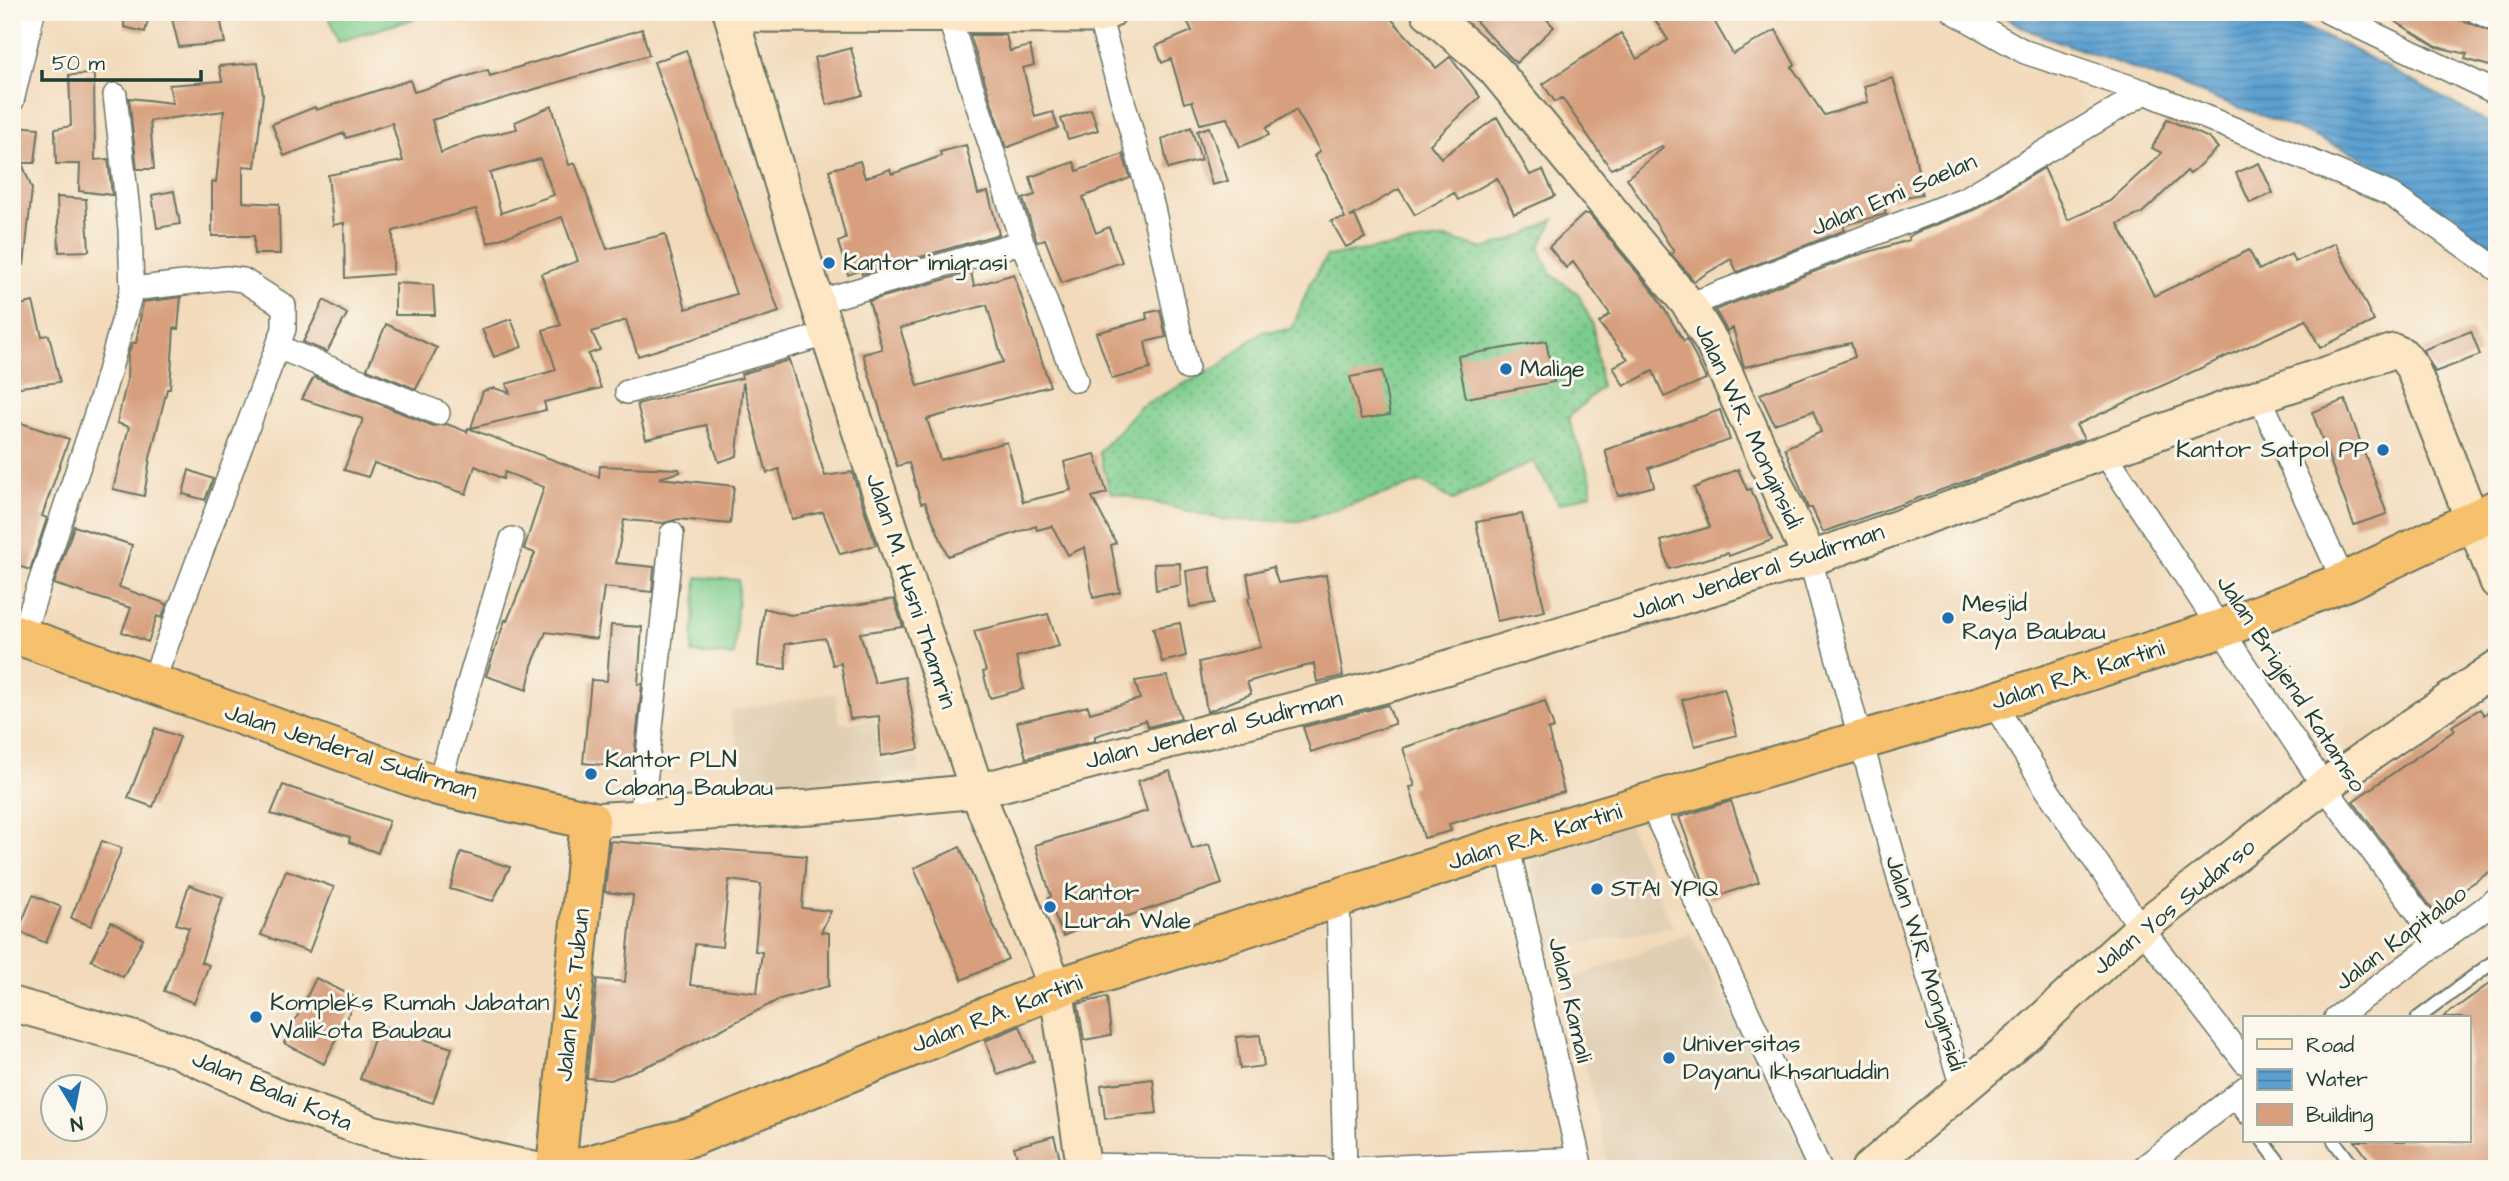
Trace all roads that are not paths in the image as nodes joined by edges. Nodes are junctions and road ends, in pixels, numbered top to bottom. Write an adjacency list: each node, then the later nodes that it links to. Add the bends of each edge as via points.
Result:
1 (33, 12): 13 (street)
2 (1428, 12): 18 (main road, Jalan W.R. Monginsidi, via 1494,69)
3 (1954, 12): 10 (street, via 2025,52)
4 (2328, 12): 11 (street)
5 (2478, 12): 9 (street)
6 (731, 13): 7 (main road); 17 (main road, Jalan M. Husni Thamrin)
7 (948, 14): 8 (main road); 14 (street)
8 (1104, 14): 21 (street)
9 (2497, 20)
10 (2145, 92): 15 (street, via 2390,194); 18 (street, Jalan Emi Saelan, via 1967,198)
11 (2497, 93)
12 (115, 95): 16 (street)
13 (12, 101)
14 (1022, 242): 17 (street); 22 (street)
15 (2497, 269)
16 (132, 289): 20 (street, via 227,278 253,283 285,309); 34 (street, via 103,393)
17 (817, 302): 19 (main road, Jalan M. Husni Thamrin)
18 (1689, 305): 30 (main road, Jalan W.R. Monginsidi, via 1712,344)
19 (827, 334): 23 (street); 41 (main road, Jalan M. Husni Thamrin)
20 (278, 347): 25 (street); 36 (street)
21 (1187, 368)
22 (1076, 380)
23 (627, 392)
24 (2259, 396): 26 (main road, Jalan Jenderal Sudirman); 27 (main road, Jalan Jenderal Sudirman, via 2394,351 2403,355); 31 (street)
25 (438, 413)
26 (2104, 452): 30 (main road, Jalan Jenderal Sudirman); 33 (street, Jalan Brigjend Katamso)
27 (2484, 515): 31 (highway, Jalan R.A. Kartini); 32 (main road)
28 (672, 534): 44 (street)
29 (512, 539): 39 (street)
30 (1810, 559): 38 (street, Jalan W.R. Monginsidi); 41 (main road, Jalan Jenderal Sudirman, via 1395,683)
31 (2344, 582): 33 (highway, Jalan R.A. Kartini)
32 (2497, 582)
33 (2223, 628): 37 (highway, Jalan R.A. Kartini); 40 (street, Jalan Brigjend Katamso)
34 (17, 635): 36 (highway, Jalan Jenderal Sudirman)
35 (2497, 667): 40 (main road, Jalan Yos Sudarso)
36 (152, 684): 39 (highway, Jalan Jenderal Sudirman)
37 (1993, 702): 38 (highway, Jalan R.A. Kartini); 48 (street)
38 (1861, 740): 42 (highway, Jalan R.A. Kartini); 56 (street, Jalan W.R. Monginsidi)
39 (438, 786): 43 (highway, Jalan Jenderal Sudirman)
40 (2324, 786): 48 (main road, Jalan Yos Sudarso); 49 (street, Jalan Brigjend Katamso)
41 (977, 791): 44 (main road, Jalan Jenderal Sudirman); 51 (main road, Jalan M. Husni Thamrin)
42 (1650, 802): 45 (highway, Jalan R.A. Kartini); 68 (street)
43 (590, 820): 44 (main road, Jalan Jenderal Sudirman); 63 (highway, Jalan K.S. Tubun)
44 (641, 820)
45 (1507, 844): 46 (highway, Jalan R.A. Kartini); 60 (street, Jalan Kamali)
46 (1338, 897): 51 (highway, Jalan R.A. Kartini); 66 (street)
47 (2497, 900): 49 (street, Jalan Kapitalao)
48 (2140, 928): 55 (street); 56 (main road, Jalan Yos Sudarso, via 2029,1032)
49 (2439, 941): 53 (street, Jalan Kapitalao)
50 (2497, 959): 54 (lane)
51 (1056, 988): 61 (main road, Jalan M. Husni Thamrin); 64 (highway, Jalan R.A. Kartini, via 694,1136)
52 (12, 1004): 62 (main road, Jalan Balai Kota, via 176,1050 290,1103 372,1132)
53 (2339, 1016)
54 (2421, 1016)
55 (2243, 1059)
56 (1962, 1087): 69 (main road, Jalan Yos Sudarso)
57 (2240, 1101): 70 (street)
58 (2264, 1142): 71 (lane)
59 (2335, 1142): 72 (lane)
60 (1580, 1164): 67 (street)
61 (1083, 1167): 65 (street)
62 (534, 1169)
63 (556, 1169)
64 (574, 1169)
65 (1323, 1169)
66 (1345, 1169)
67 (1351, 1169)
68 (1820, 1169)
69 (1868, 1169)
70 (2142, 1169)
71 (2284, 1169)
72 (2355, 1169)

